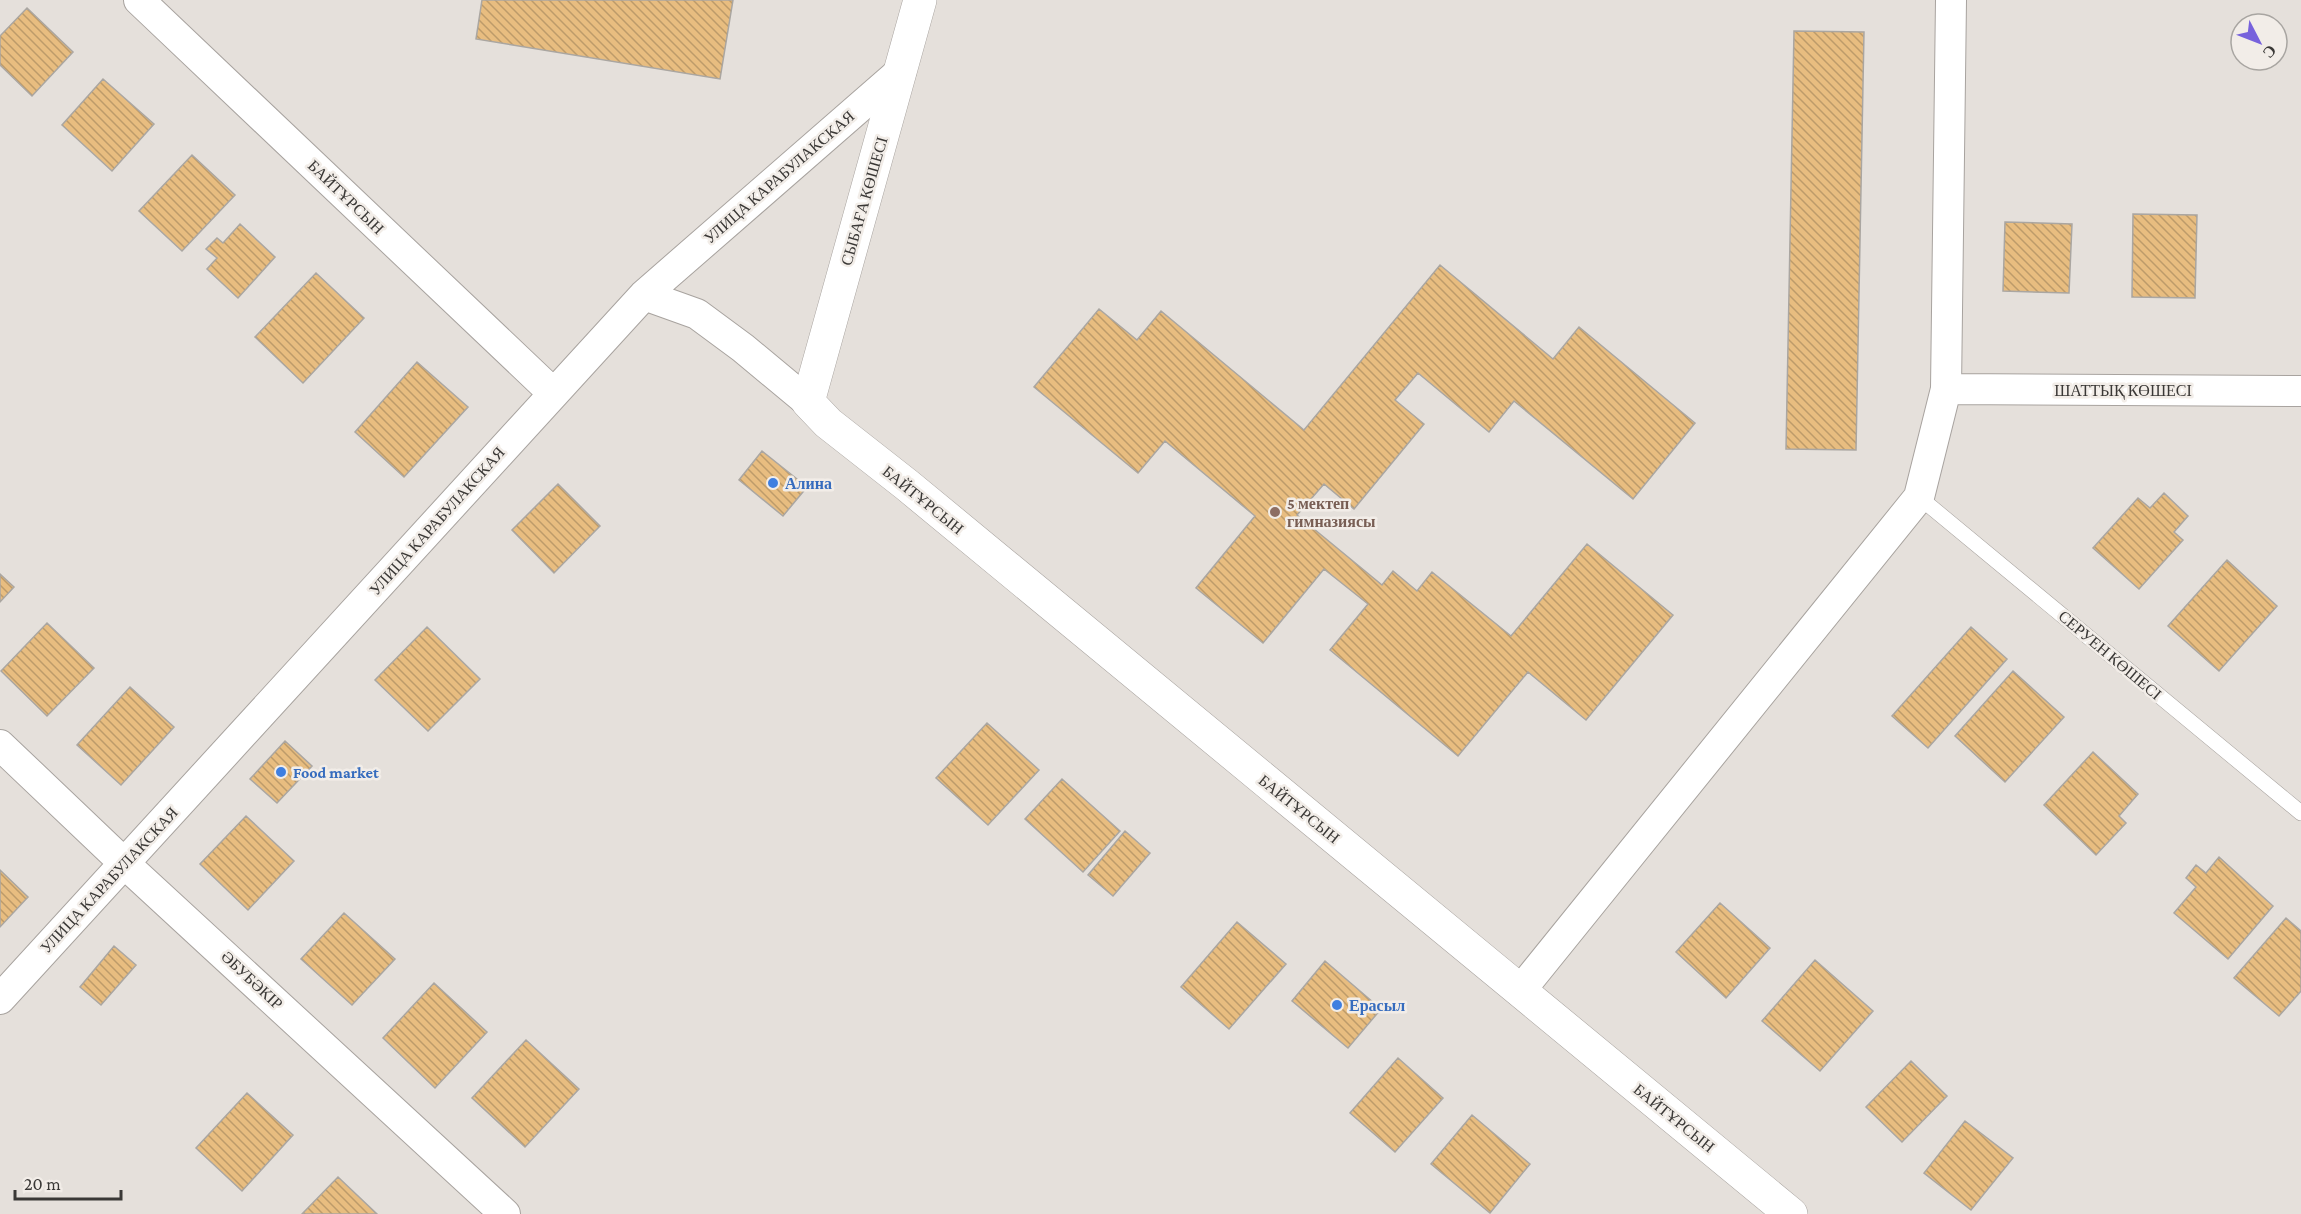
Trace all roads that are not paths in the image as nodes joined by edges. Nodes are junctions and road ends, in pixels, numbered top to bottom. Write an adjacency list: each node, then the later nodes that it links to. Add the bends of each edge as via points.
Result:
1 (139, 0): 8 (street, БАЙТҰРСЫН)
2 (920, 0): 4 (street, СЫБАҒА КӨШЕСІ)
3 (1951, 0): 6 (street)
4 (901, 71): 5 (street, УЛИЦА КАРАБУЛАКСКАЯ); 9 (street, СЫБАҒА КӨШЕСІ)
5 (644, 295): 8 (street, УЛИЦА КАРАБУЛАКСКАЯ); 9 (street, via 697,314)
6 (1946, 389): 7 (street, ШАТТЫҚ КӨШЕСІ); 10 (street)
7 (2301, 391)
8 (553, 393): 13 (street, УЛИЦА КАРАБУЛАКСКАЯ)
9 (808, 402): 14 (street, БАЙТҰРСЫН, via 828,423)
10 (1919, 496): 12 (lane, СЕРУЕН КӨШЕСІ); 14 (street)
11 (0, 745): 13 (street, ӘБУБӘКІР)
12 (2301, 813)
13 (125, 864): 15 (street, УЛИЦА КАРАБУЛАКСКАЯ); 16 (street, ӘБУБӘКІР)
14 (1520, 991): 17 (street, БАЙТҰРСЫН)
15 (0, 999)
16 (505, 1214)
17 (1791, 1214)

